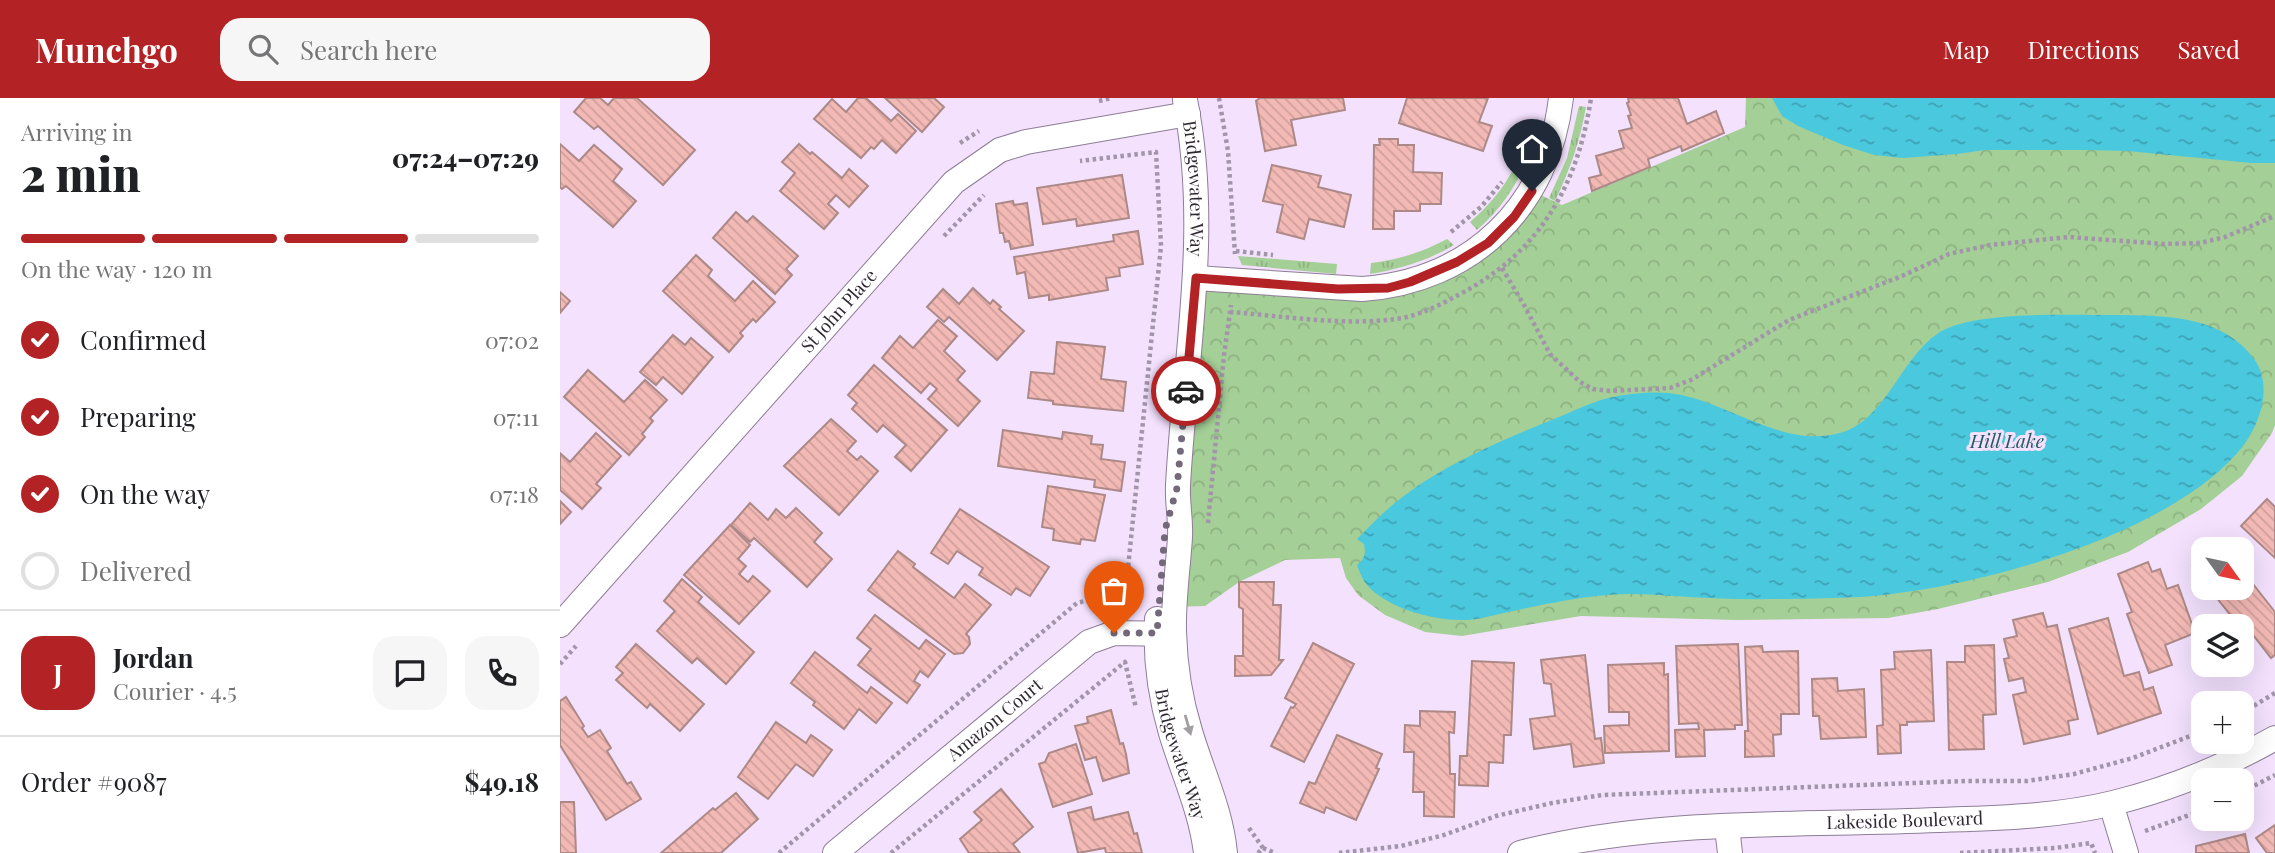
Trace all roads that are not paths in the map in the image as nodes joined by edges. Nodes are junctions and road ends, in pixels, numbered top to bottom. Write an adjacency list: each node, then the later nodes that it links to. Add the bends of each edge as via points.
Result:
1 (1561, 98): 3 (street, via 1557,129 1532,191 1488,243 1457,262 1388,288)
2 (1186, 106): 3 (street, Bridgewater Way, via 1196,189); 4 (street, St John Place, via 1000,150 954,182)
3 (1196, 278): 5 (street, Bridgewater Way, via 1177,488 1181,533)
4 (560, 625)
5 (1165, 634): 9 (street, Amazon Court, via 1114,633 1089,642); 10 (street, Bridgewater Way, via 1164,705 1199,815); 11 (street, Bridgewater Way, one-way to 11, via 1190,733 1216,804)
6 (2275, 738): 7 (street, Lakeside Boulevard, via 2210,772)
7 (2111, 804): 8 (street, Lakeside Boulevard, via 2029,816); 14 (street)
8 (1727, 827): 12 (street, Lakeside Boulevard, via 1600,836); 13 (street)
9 (835, 853)
10 (1206, 853)
11 (1225, 853)
12 (1520, 853)
13 (1730, 853)
14 (2126, 853)

